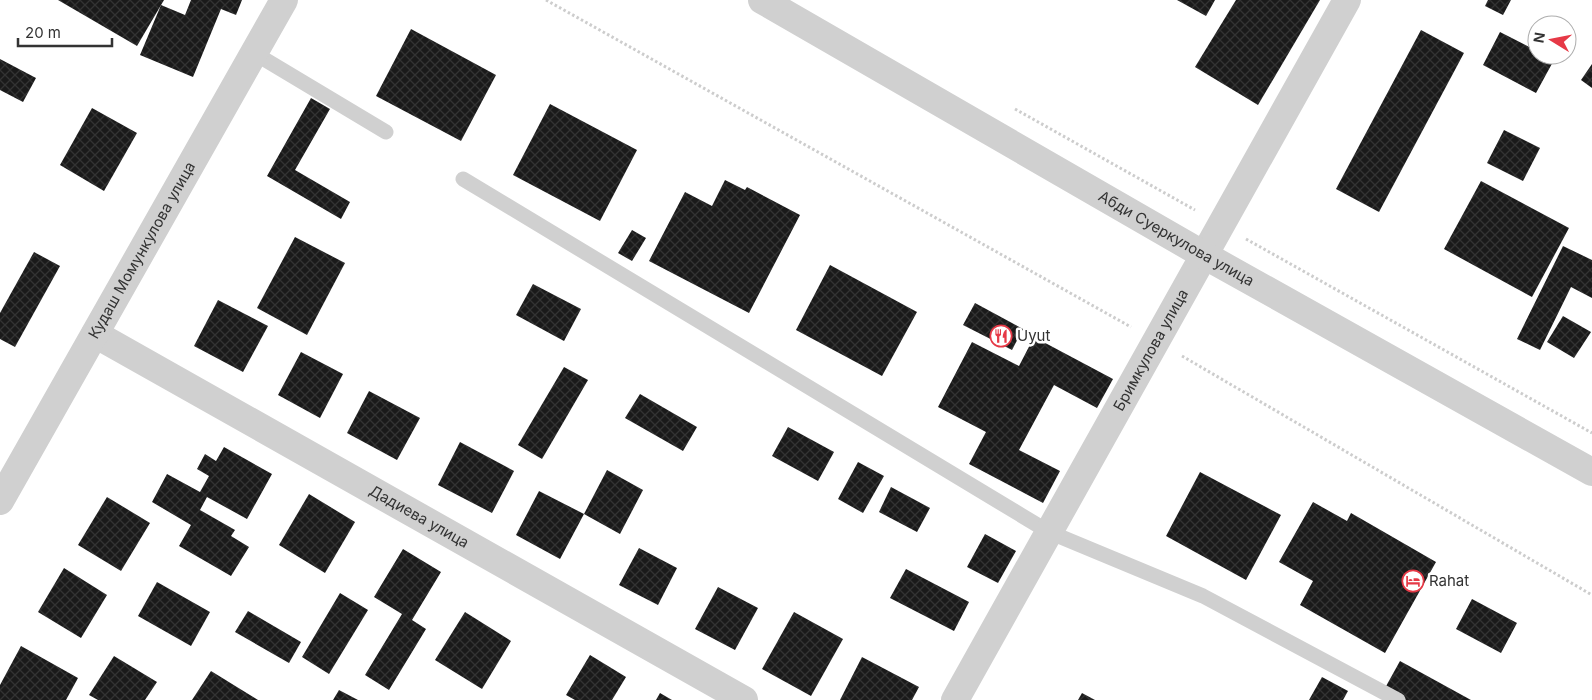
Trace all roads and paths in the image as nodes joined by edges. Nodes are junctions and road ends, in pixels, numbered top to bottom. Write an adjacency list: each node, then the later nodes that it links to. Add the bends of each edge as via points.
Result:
1 (284, 0): 5 (street, Кудаш Момункулова улица)
2 (546, 0): 10 (path)
3 (762, 0): 8 (street, Абди Суеркулова улица)
4 (1347, 0): 8 (street, Бримкулова улица)
5 (254, 53): 6 (lane); 9 (street, Кудаш Момункулова улица)
6 (386, 132)
7 (463, 178): 13 (lane)
8 (1204, 255): 10 (street, Бримкулова улица); 11 (street, Абди Суеркулова улица)
9 (95, 334): 12 (street, Кудаш Момункулова улица); 15 (street, Дадиева улица)
10 (1156, 340): 13 (street, Бримкулова улица); 14 (path)
11 (1592, 472)
12 (0, 501)
13 (1049, 532): 16 (street, Бримкулова улица); 17 (lane, via 1203,596)
14 (1592, 595)
15 (744, 700)
16 (955, 700)
17 (1398, 700)

